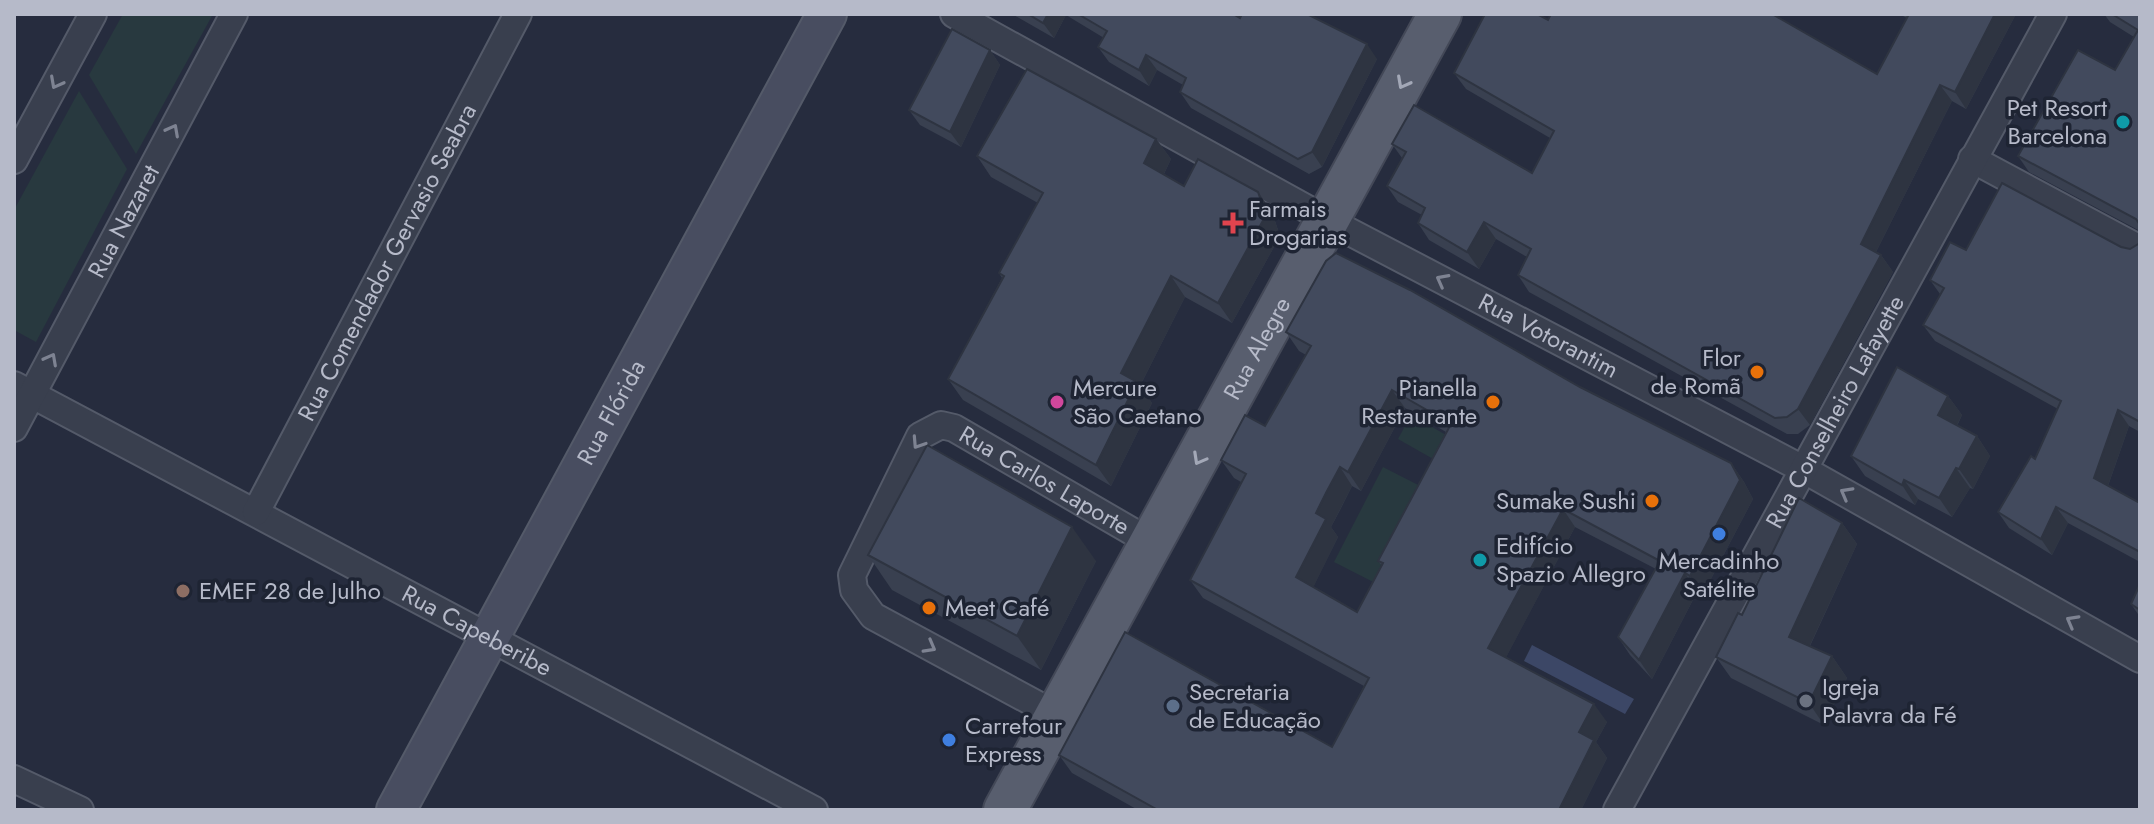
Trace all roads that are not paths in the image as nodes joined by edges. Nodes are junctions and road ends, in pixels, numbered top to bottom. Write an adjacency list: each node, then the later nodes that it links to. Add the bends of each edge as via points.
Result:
1 (93, 14): 9 (street, one-way to 9)
2 (234, 14): 12 (street, Rua Nazaret, one-way to 2)
3 (518, 14): 15 (street, Rua Comendador Gervasio Seabra)
4 (827, 14): 17 (street, Rua Flórida)
5 (954, 14): 10 (street, Rua Votorantim)
6 (1440, 14): 10 (main road, Rua Alegre, one-way to 10)
7 (2053, 14): 8 (street, Rua Conselheiro Lafayette)
8 (1972, 159): 11 (street); 14 (street, Rua Conselheiro Lafayette)
9 (14, 160)
10 (1329, 221): 14 (street, Rua Votorantim, one-way to 10); 16 (main road, Rua Alegre, one-way to 16)
11 (2140, 249)
12 (23, 390): 13 (street, Rua Nazaret); 15 (street, Rua Capeberibe)
13 (14, 428)
14 (1801, 468): 18 (street, Rua Votorantim, one-way to 14); 25 (street, Rua Conselheiro Lafayette)
15 (256, 512): 17 (street, Rua Capeberibe)
16 (1152, 543): 19 (main road, Rua Alegre); 19 (street, Rua Carlos Laporte, one-way to 19, via 954,428 941,425 920,436 852,575 854,590 873,616)
17 (487, 636): 22 (street, Rua Flórida); 23 (street, Rua Capeberibe)
18 (2140, 659)
19 (1058, 716): 24 (main road, Rua Alegre)
20 (14, 779): 21 (street)
21 (80, 810)
22 (396, 810)
23 (814, 810)
24 (1005, 810)
25 (1617, 810)

